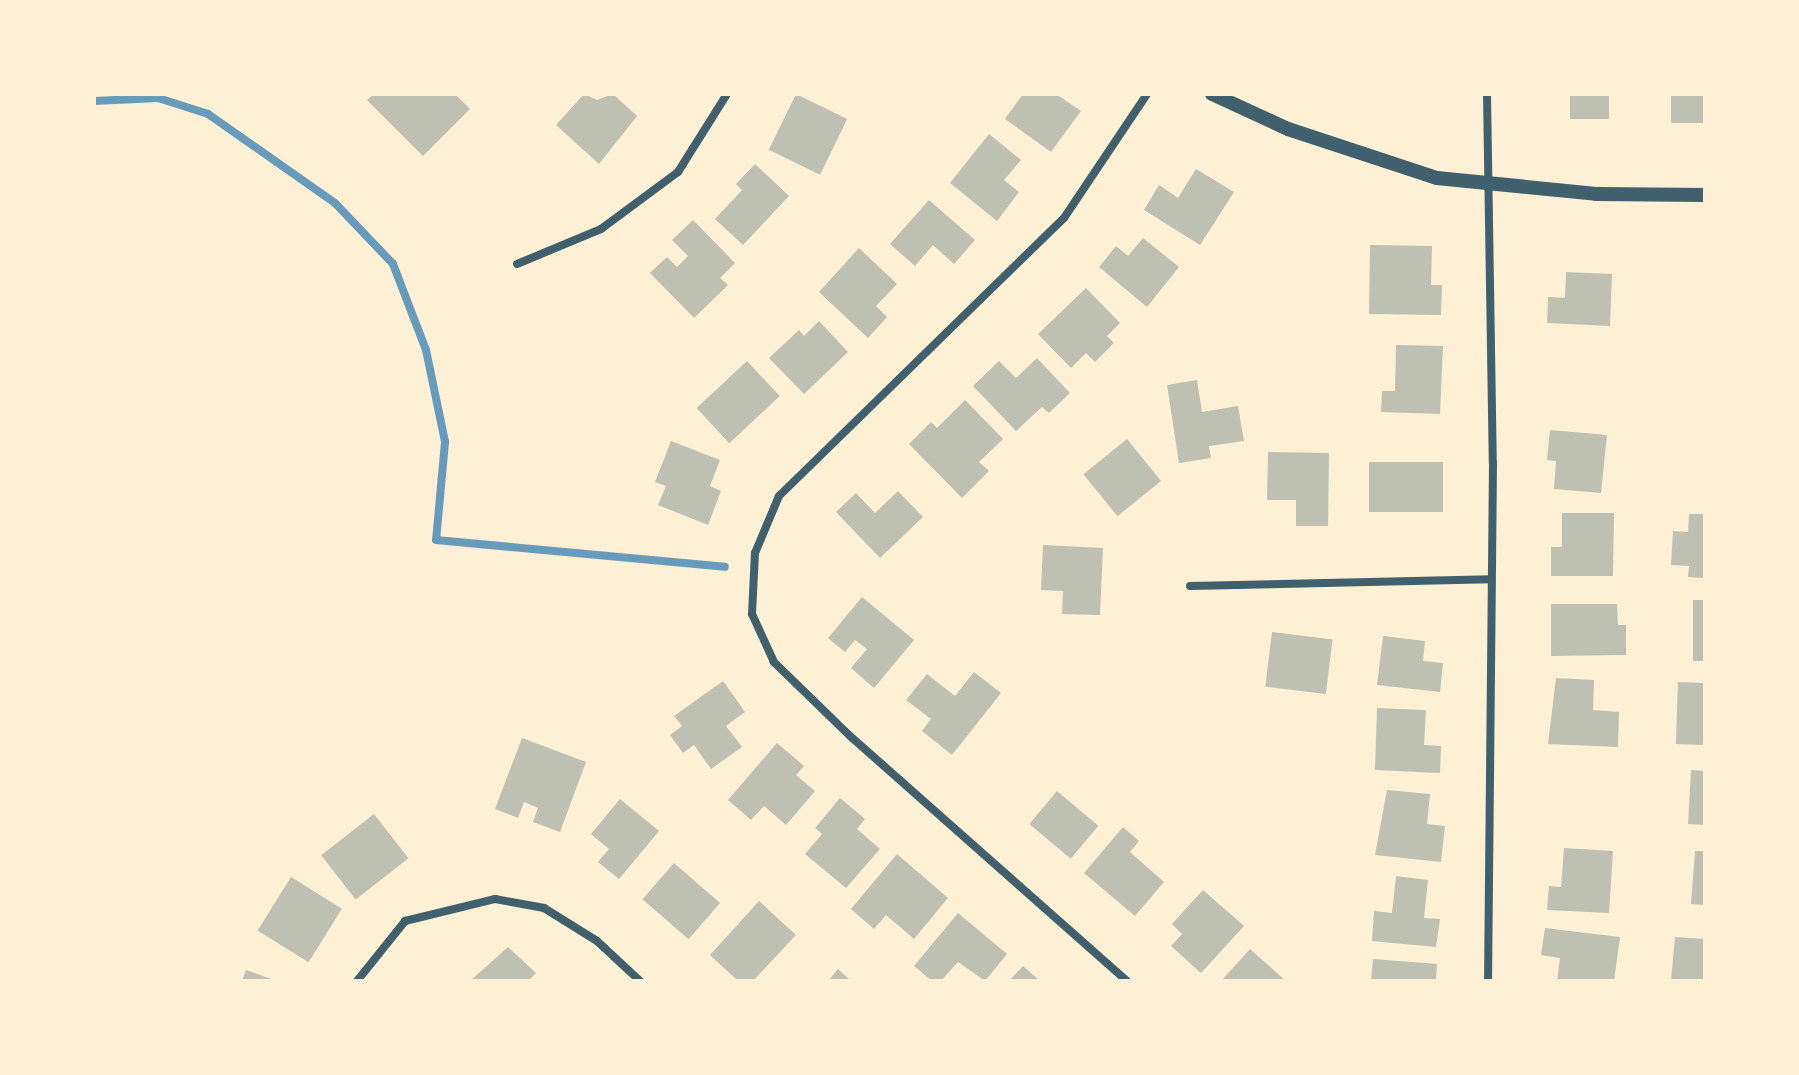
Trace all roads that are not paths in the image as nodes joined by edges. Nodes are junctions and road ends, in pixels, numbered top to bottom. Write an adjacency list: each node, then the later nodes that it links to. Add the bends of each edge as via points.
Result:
1 (727, 94): 7 (street, via 678,172 601,229)
2 (1147, 94): 12 (street, via 1064,218 779,496 755,553 752,614 774,662)
3 (1212, 94): 5 (street, via 1372,160)
4 (1487, 94): 5 (street)
5 (1491, 186): 6 (street); 8 (street)
6 (1705, 195)
7 (517, 264)
8 (1490, 579): 9 (street); 13 (street)
9 (1190, 586)
10 (357, 981): 11 (street, via 405,921 495,899 544,908 597,941)
11 (640, 981)
12 (1127, 981)
13 (1488, 981)

